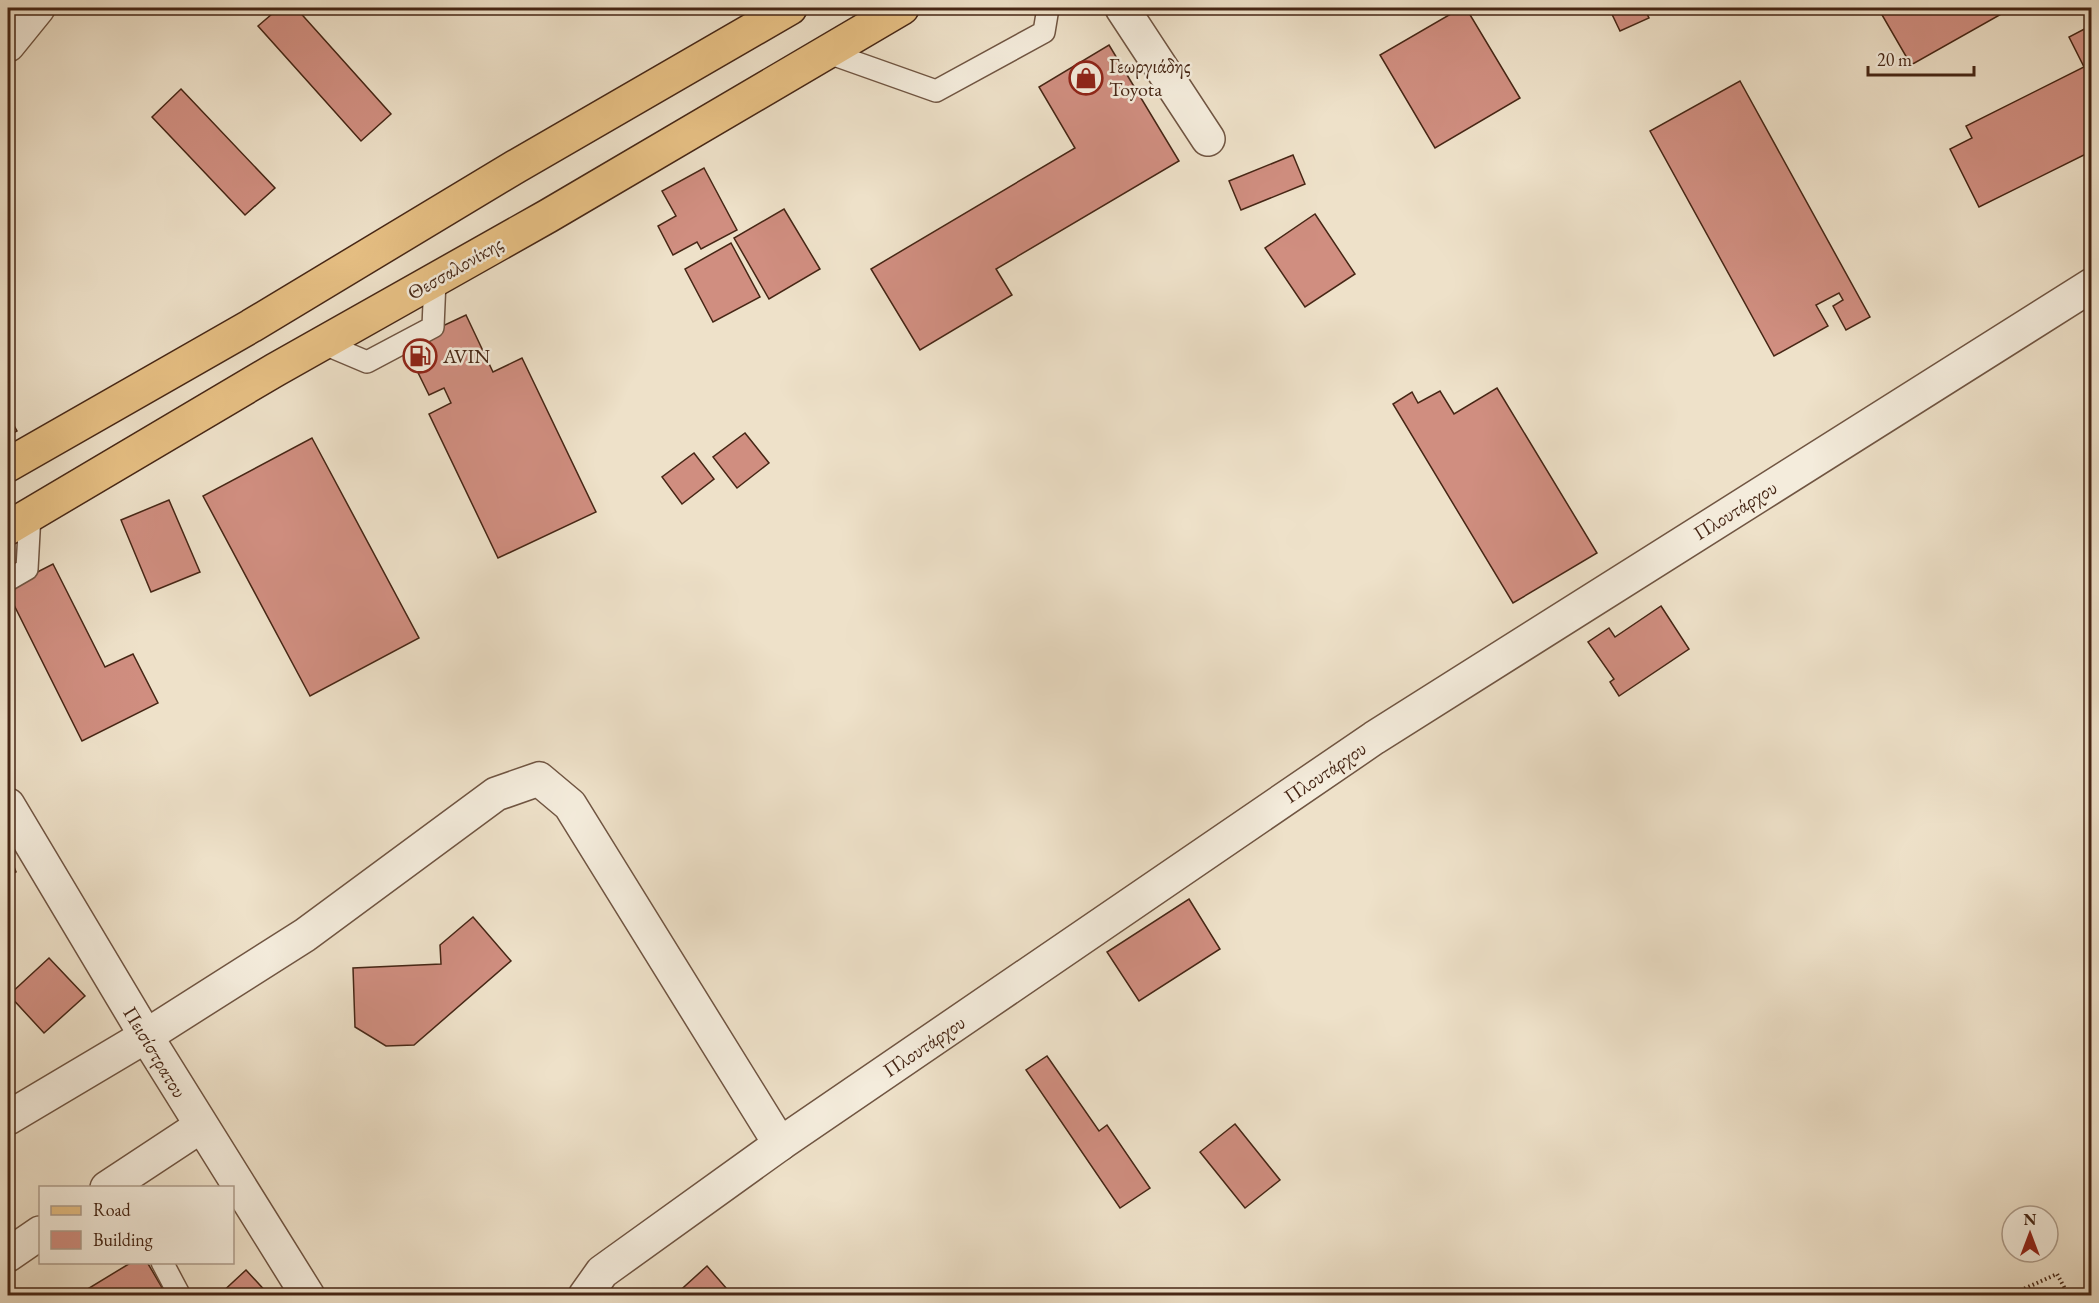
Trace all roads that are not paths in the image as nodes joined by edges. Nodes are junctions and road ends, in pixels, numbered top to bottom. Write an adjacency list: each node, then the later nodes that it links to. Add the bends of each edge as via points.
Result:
1 (790, 8): 8 (main road)
2 (902, 8): 5 (main road, Θεσσαλονίκης)
3 (1048, 8): 5 (lane, via 1044,32 936,91)
4 (1122, 8): 6 (street)
5 (826, 52): 9 (main road, Θεσσαλονίκης)
6 (1208, 139)
7 (2091, 285): 17 (street, Πλουτάρχου, via 1374,738)
8 (251, 326): 9 (main road); 10 (main road)
9 (275, 370): 11 (main road, Θεσσαλονίκης)
10 (8, 465)
11 (19, 521): 12 (lane, via 27,569)
12 (8, 580)
13 (8, 806): 14 (street, Πεισίστρατου)
14 (146, 1036): 15 (street); 16 (street, Πεισίστρατου); 17 (street, via 305,935 496,794 539,779 570,805)
15 (8, 1118)
16 (201, 1126): 18 (street); 23 (street, Πεισίστρατου)
17 (780, 1144): 24 (street, Πλουτάρχου, via 602,1272)
18 (115, 1185)
19 (39, 1234): 20 (street)
20 (8, 1255)
21 (163, 1264): 22 (lane)
22 (180, 1296)
23 (308, 1296)
24 (585, 1296)

